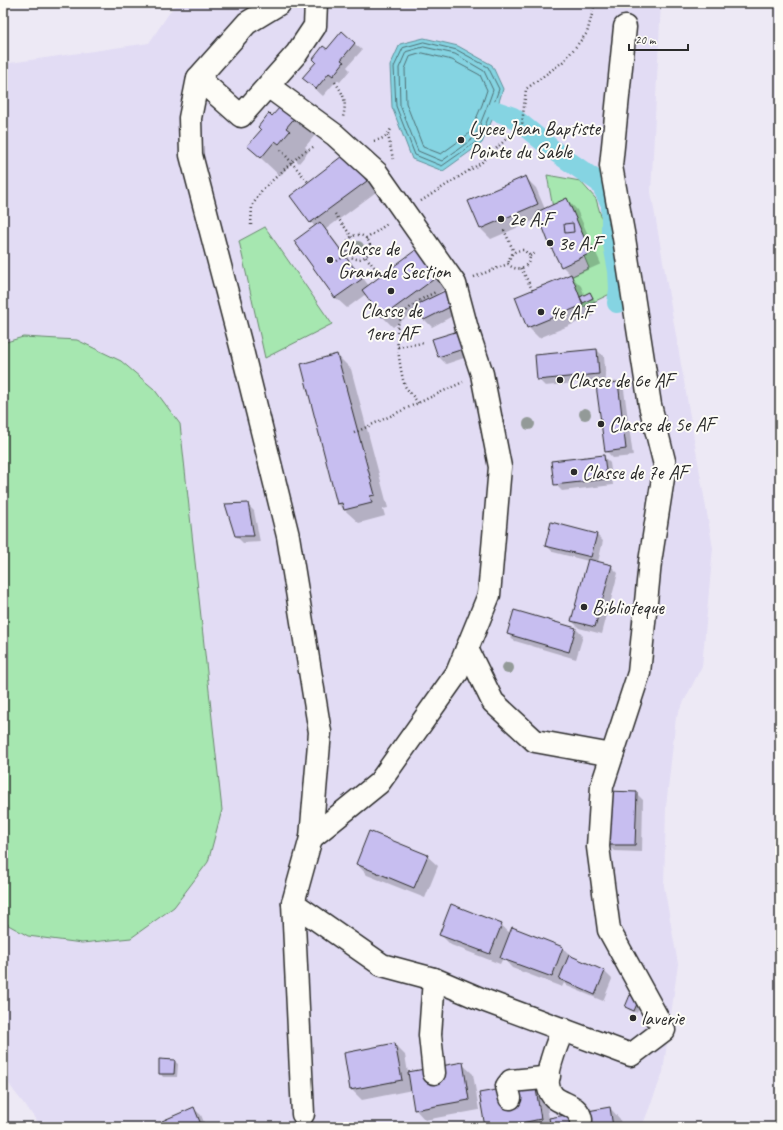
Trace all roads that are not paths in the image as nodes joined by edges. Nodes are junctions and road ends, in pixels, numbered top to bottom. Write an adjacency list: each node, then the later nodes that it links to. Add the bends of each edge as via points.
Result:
1 (280, 3): 4 (street, via 247,23)
2 (316, 3): 5 (street, via 315,26 297,53)
3 (625, 27): 7 (street, via 610,166 650,405 665,465 650,562 639,673)
4 (198, 78): 5 (street, via 241,116); 8 (street, via 190,118 191,155 288,536 320,732)
5 (268, 86): 6 (street, via 335,135 377,173 455,284 482,374 500,468 489,595)
6 (466, 649): 7 (street, via 493,702 535,741); 8 (street, via 457,673 379,783)
7 (612, 755): 11 (street, via 602,786 598,847 609,930 664,1030 631,1055)
8 (311, 838): 9 (street)
9 (293, 903): 10 (street, via 382,965); 15 (street)
10 (434, 979): 11 (street); 12 (street, via 430,1035)
11 (563, 1029): 13 (street, via 552,1057)
12 (434, 1073)
13 (549, 1076): 14 (street, via 511,1081 507,1086); 16 (street, via 549,1087 554,1097 572,1106)
14 (510, 1098)
15 (303, 1114)
16 (581, 1120)

